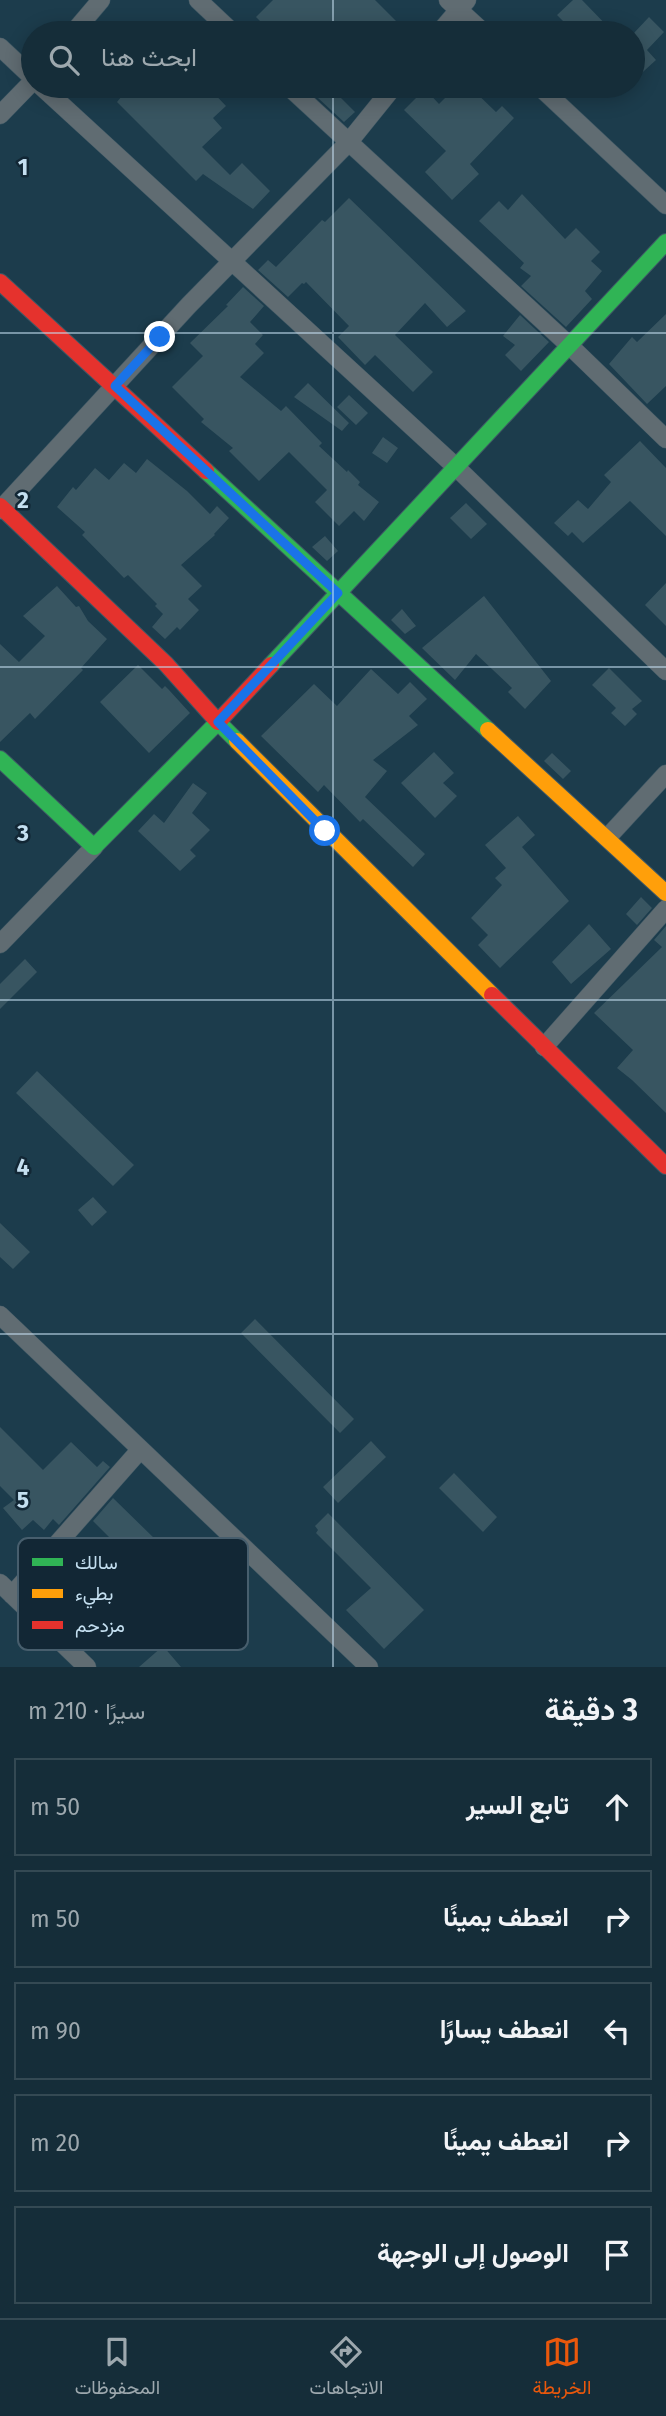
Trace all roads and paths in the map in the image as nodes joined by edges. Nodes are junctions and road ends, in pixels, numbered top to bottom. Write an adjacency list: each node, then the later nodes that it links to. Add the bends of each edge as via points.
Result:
1 (101, 0): 4 (street)
2 (198, 0): 5 (street)
3 (458, 3): 6 (street); 7 (street)
4 (83, 21)
5 (220, 21)
6 (447, 21)
7 (474, 21)
8 (0, 47): 9 (street)
9 (21, 67)
10 (21, 92): 15 (street)
11 (54, 98): 19 (street)
12 (300, 98): 16 (street)
13 (384, 98): 16 (street)
14 (552, 98): 17 (street)
15 (0, 115)
16 (348, 144): 19 (street); 21 (street)
17 (666, 205)
18 (666, 242): 21 (street)
19 (233, 262): 22 (street); 24 (street)
20 (0, 282): 22 (street)
21 (570, 346): 23 (street); 24 (street)
22 (115, 386): 25 (street); 26 (street)
23 (666, 439)
24 (456, 467): 26 (street); 27 (street)
25 (1, 508): 28 (street, via 166,664)
26 (338, 593): 28 (street); 31 (street)
27 (666, 671)
28 (218, 722): 32 (street); 36 (street)
29 (0, 759): 32 (street)
30 (666, 774): 31 (street)
31 (607, 838): 33 (street)
32 (94, 847): 35 (street)
33 (666, 893)
34 (666, 909): 36 (street)
35 (0, 944)
36 (544, 1047): 37 (street)
37 (666, 1166)
38 (0, 1315): 39 (street)
39 (140, 1450): 40 (street); 41 (street)
40 (55, 1538)
41 (233, 1538)
42 (248, 1552): 45 (street)
43 (65, 1650): 44 (street)
44 (78, 1664)
45 (369, 1667)

